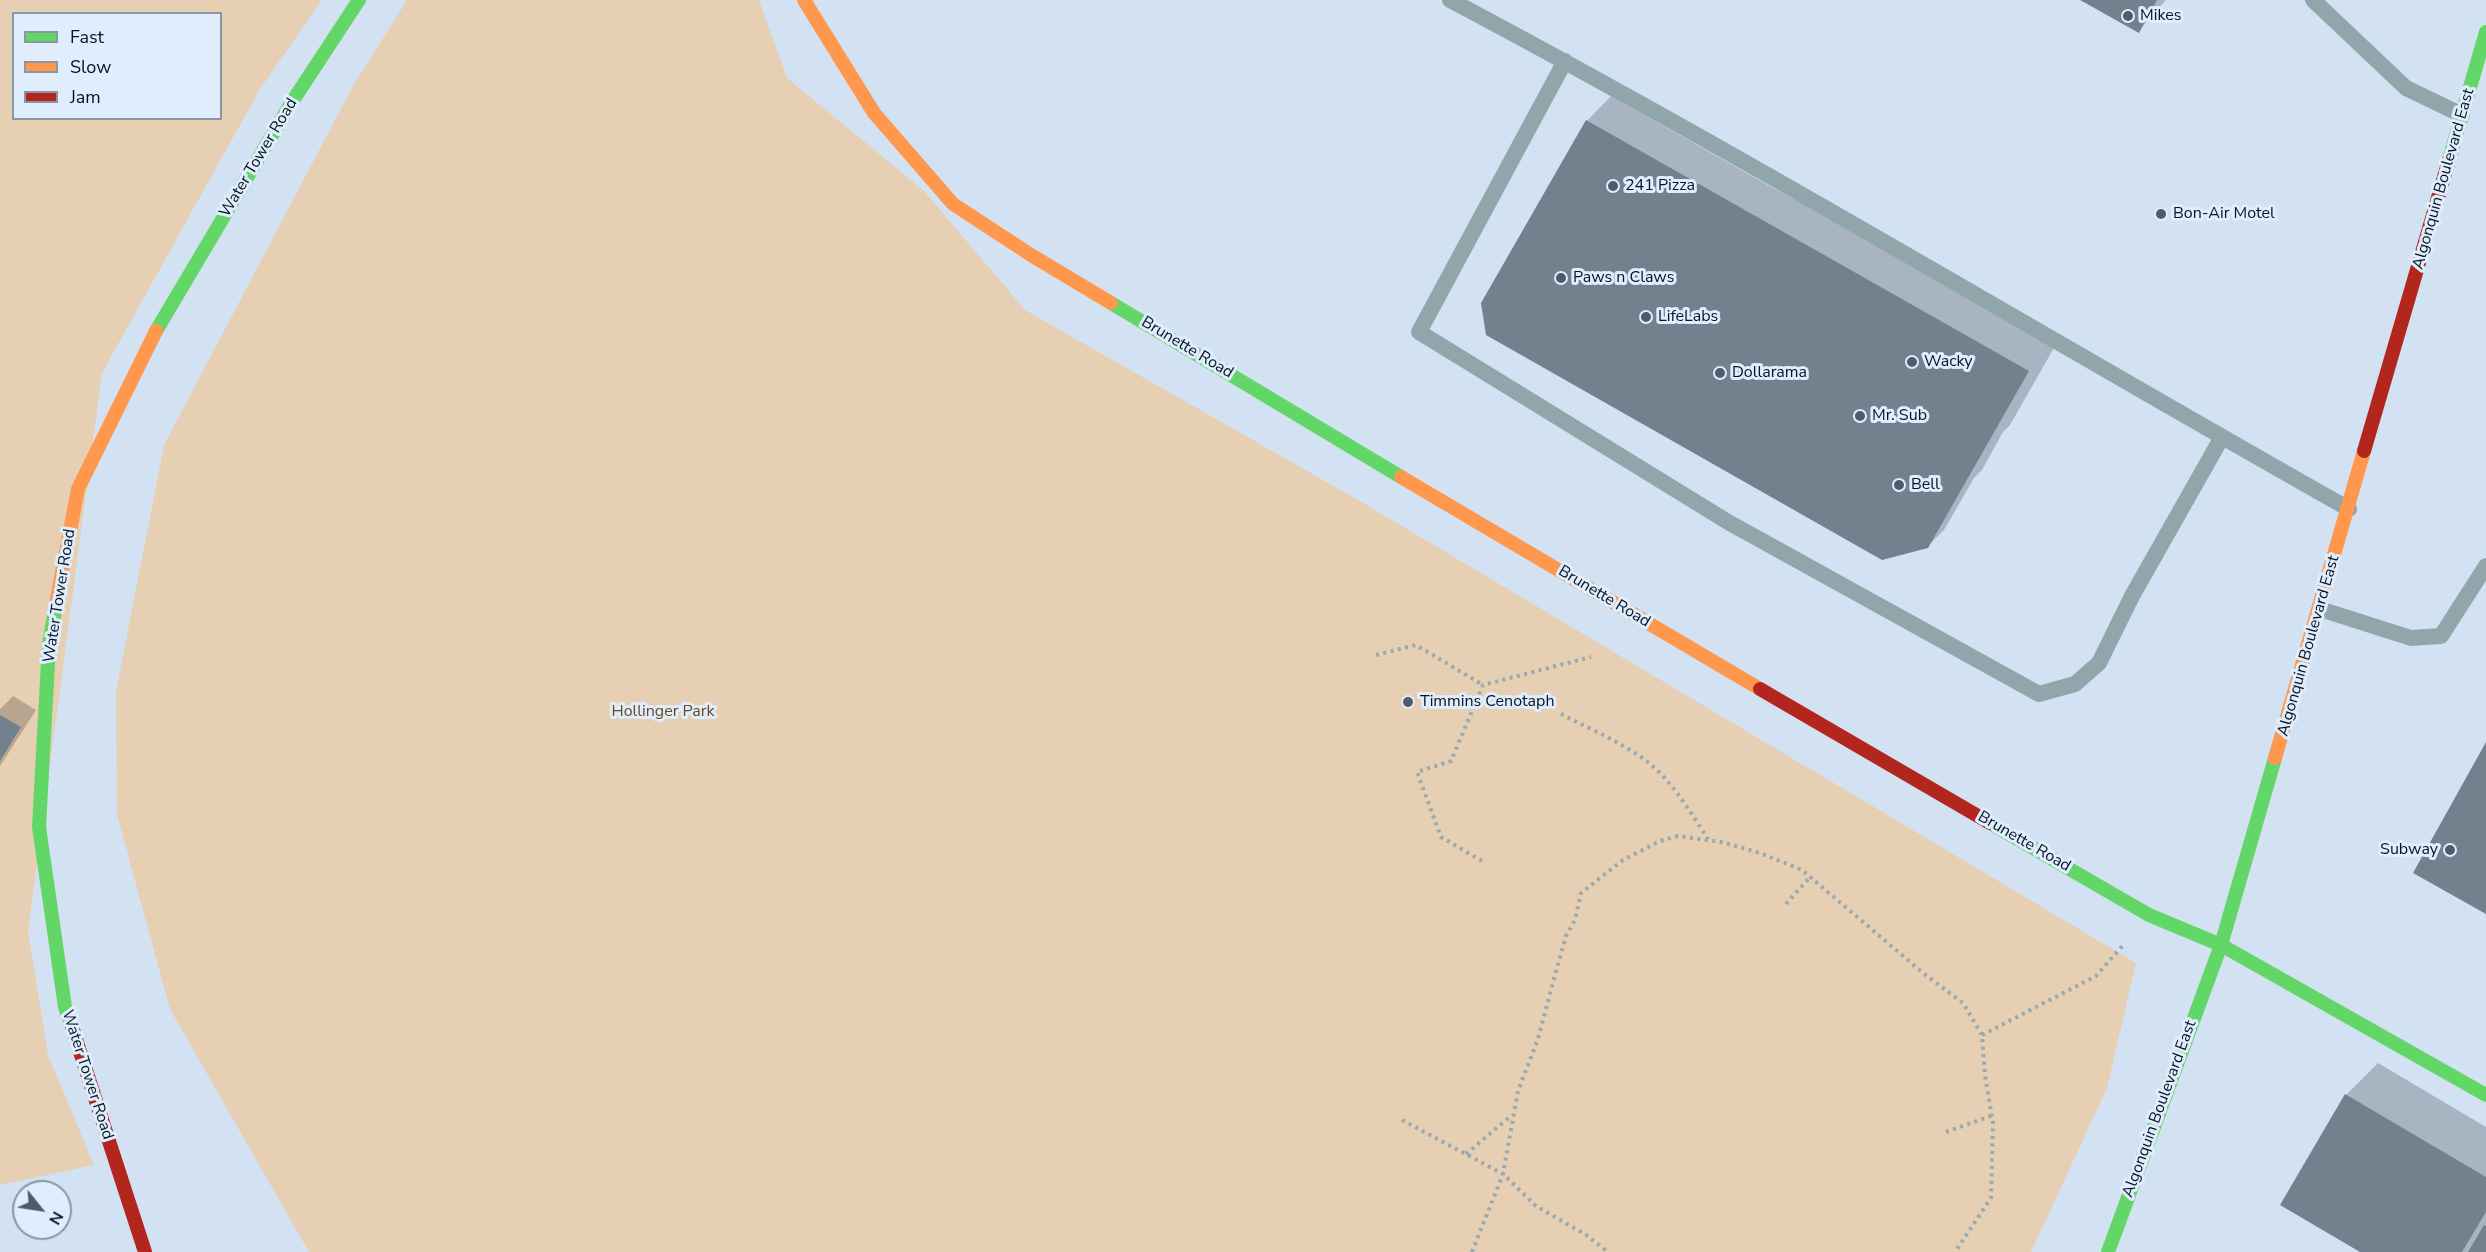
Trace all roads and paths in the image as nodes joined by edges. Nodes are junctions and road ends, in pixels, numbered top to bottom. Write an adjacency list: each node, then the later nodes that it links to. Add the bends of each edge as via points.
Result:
1 (358, 0): 30 (street, Water Tower Road, via 290,105 147,347 78,489 50,644 39,827 65,1007)
2 (804, 0): 20 (street, Brunette Road, via 874,113 953,204 1031,255 1607,600)
3 (1450, 0): 6 (lane)
4 (2313, 0): 7 (lane, via 2406,88)
5 (2486, 32): 7 (street, Algonquin Boulevard East)
6 (1566, 61): 8 (lane); 8 (lane, via 1419,332 1728,522 2039,694 2075,684 2100,663 2132,596)
7 (2462, 115): 9 (street, Algonquin Boulevard East)
8 (2222, 437): 9 (lane)
9 (2349, 509): 11 (street, Algonquin Boulevard East)
10 (2486, 566): 11 (lane, via 2441,636 2410,638)
11 (2320, 609): 21 (street, Algonquin Boulevard East)
12 (1376, 655): 14 (path, via 1416,645)
13 (1591, 657): 14 (path)
14 (1482, 685): 17 (path, via 1451,761 1417,772 1441,837)
15 (1561, 714): 16 (path, via 1639,756 1659,772)
16 (1709, 840): 18 (path, via 1760,853); 24 (path, via 1678,836 1660,842 1623,860 1581,893)
17 (1482, 861)
18 (1810, 877): 19 (path); 22 (path, via 1963,1004)
19 (1786, 904)
20 (2149, 915): 21 (street, Brunette Road); 22 (path, via 2096,976)
21 (2221, 945): 23 (street, Brunette Road); 34 (street, Algonquin Boulevard East)
22 (1982, 1035): 25 (path)
23 (2486, 1095)
24 (1513, 1114): 28 (path); 29 (path)
25 (1991, 1116): 27 (path); 33 (path, via 1991,1198)
26 (1402, 1120): 28 (path)
27 (1946, 1132)
28 (1466, 1154): 29 (path)
29 (1503, 1174): 31 (path); 32 (path, via 1536,1206)
30 (145, 1252)
31 (1472, 1252)
32 (1608, 1252)
33 (1955, 1252)
34 (2108, 1252)

